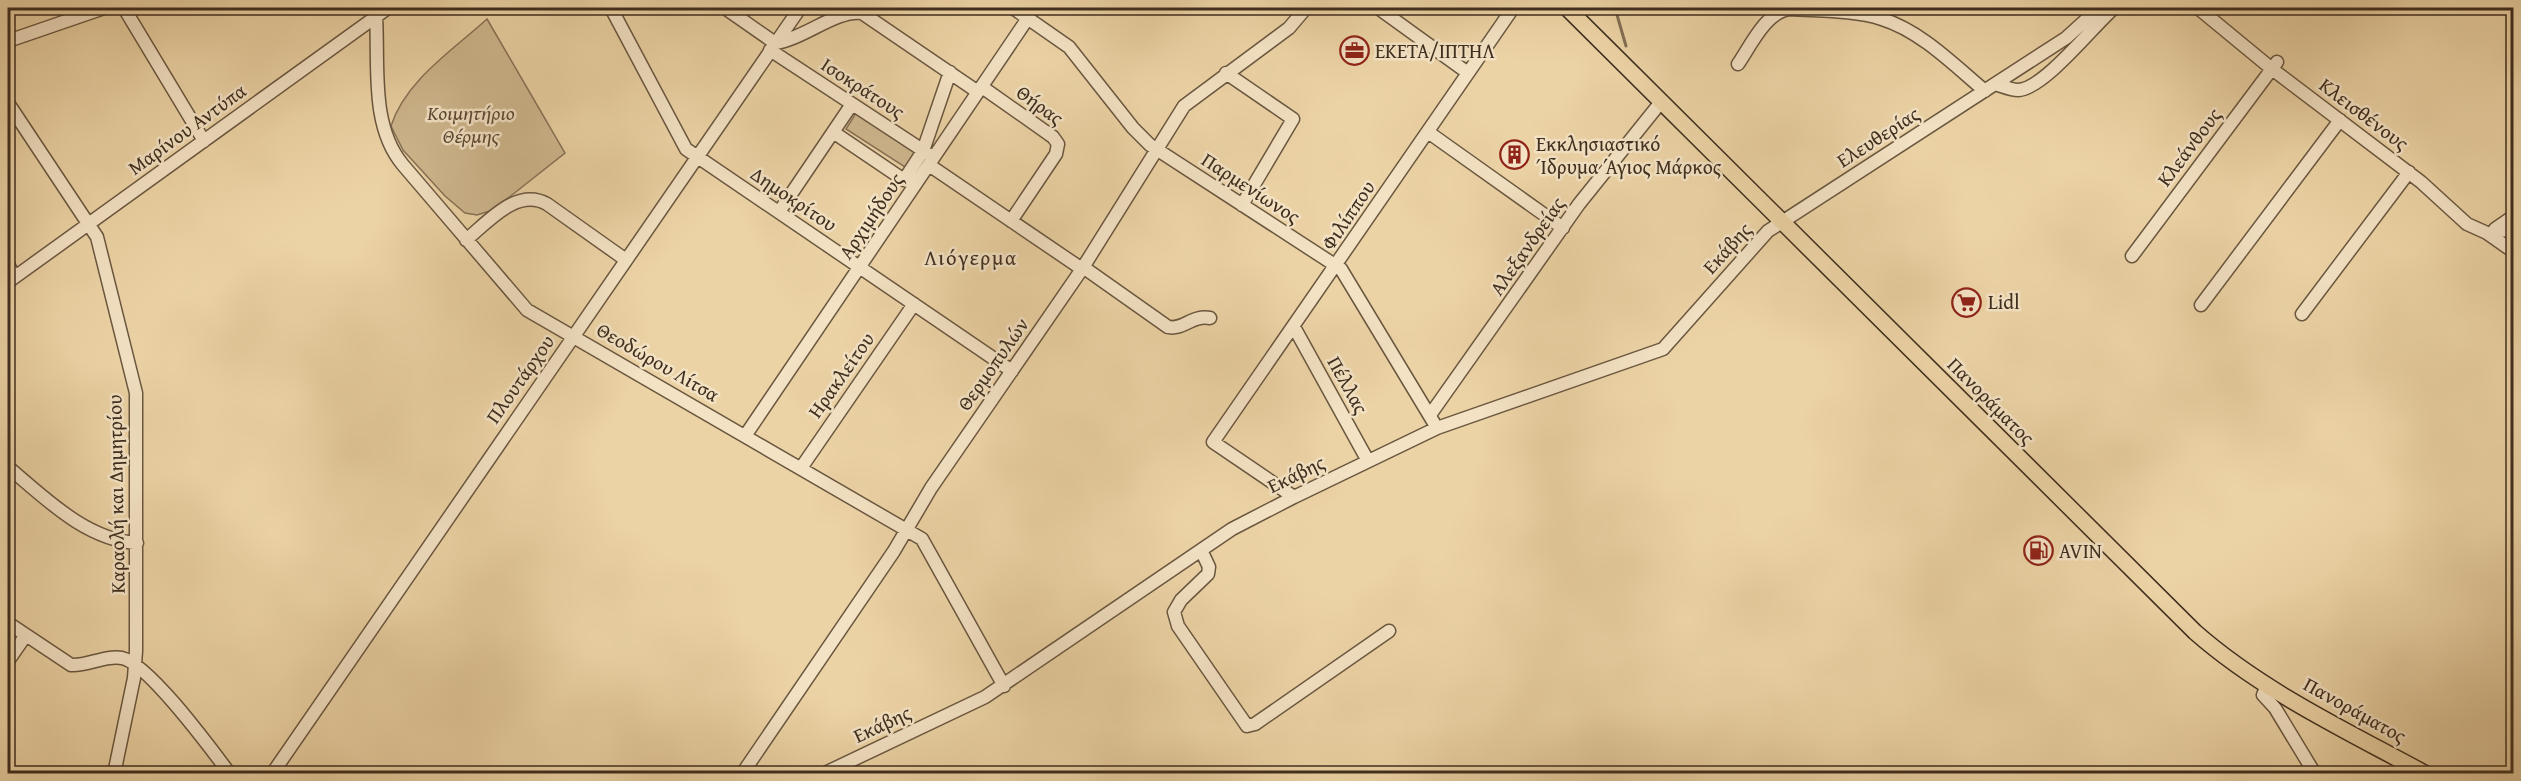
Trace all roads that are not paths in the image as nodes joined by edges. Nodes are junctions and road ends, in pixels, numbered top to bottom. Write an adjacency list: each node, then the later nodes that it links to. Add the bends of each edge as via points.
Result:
1 (104, 8): 16 (street)
2 (124, 8): 31 (street)
3 (611, 8): 33 (street, Δημοκρίτου, via 684,147)
4 (725, 8): 17 (street, Ισοκράτους)
5 (800, 8): 17 (street, Πλουτάρχου)
6 (1013, 8): 15 (street, Παρμενίωνος)
7 (1306, 8): 22 (street, Θερμοπυλών, via 1289,28)
8 (1378, 8): 21 (street)
9 (1513, 8): 21 (street, Φιλίππου)
10 (1567, 8): 25 (main road, Πανοράματος)
11 (2099, 8): 23 (street, Ελευθερίας, via 2076,32)
12 (2114, 8): 23 (street, via 2035,84 2019,90)
13 (2198, 8): 19 (street, Κλεισθένους)
14 (383, 10): 31 (street, Μαρίνου Αντύπα); 45 (street, Θεοδώρου Λίτσα, via 381,117 388,144)
15 (1029, 18): 24 (street, Αρχιμήδους); 32 (street, Παρμενίωνος, via 1069,47 1133,128)
16 (8, 41)
17 (773, 47): 20 (street, via 850,13 862,13); 27 (street, Ισοκράτους); 33 (street, Πλουτάρχου)
18 (1738, 64): 23 (street, via 1779,11 1863,15 1889,21)
19 (2274, 65): 28 (street, Κλεισθένους); 47 (street, Κλεάνθους)
20 (950, 72): 24 (street); 34 (street)
21 (1468, 73): 30 (street, Φιλίππου)
22 (1226, 74): 32 (street, Θερμοπυλών, via 1186,102); 36 (street, via 1293,119)
23 (1990, 88): 40 (street, Ελευθερίας)
24 (980, 89): 34 (street, Αρχιμήδους); 39 (street, Θήρας, via 1058,144 1056,154)
25 (1661, 102): 40 (main road, Πανοράματος); 42 (street, Αλεξανδρείας)
26 (8, 103): 41 (street, Καραολή και Δημητρίου)
27 (852, 104): 29 (street); 34 (street, Ισοκράτους)
28 (2340, 120): 35 (street, Κλεισθένους); 55 (street)
29 (833, 132): 34 (street, via 904,180); 37 (street)
30 (1428, 132): 42 (street); 50 (street, Φιλίππου)
31 (204, 141): 41 (street, Μαρίνου Αντύπα)
32 (1156, 149): 36 (street, Παρμενίωνος); 52 (street, Θερμοπυλών)
33 (697, 157): 37 (street, Δημοκρίτου); 48 (street, Πλουτάρχου)
34 (929, 158): 39 (street, Ισοκράτους); 51 (street, Αρχιμήδους)
35 (2409, 172): 44 (street, Κλεισθένους, via 2467,224); 56 (street)
36 (1242, 205): 50 (street, Παρμενίωνος)
37 (779, 212): 51 (street, Δημοκρίτου)
38 (2514, 216): 44 (street)
39 (1011, 221): 52 (street, Ισοκράτους)
40 (1781, 221): 62 (street, Εκάβης, via 1663,349); 76 (main road, Πανοράματος, via 2177,615 2222,655)
41 (90, 224): 53 (street, Μαρίνου Αντύπα); 69 (street, Καραολή και Δημητρίου, via 100,244 136,393)
42 (1563, 228): 61 (street, Αλεξανδρείας)
43 (2514, 229): 44 (street)
44 (2489, 232): 46 (street, Κλεισθένους)
45 (466, 240): 48 (street, via 514,203 534,198); 59 (street, Θεοδώρου Λίτσα, via 527,310)
46 (2514, 252)
47 (2132, 255)
48 (626, 260): 59 (street, Πλουτάρχου)
49 (8, 264): 53 (street)
50 (1337, 266): 58 (street, Φιλίππου); 61 (street, Παρμενίωνος, via 1352,284)
51 (859, 267): 54 (street, Δημοκρίτου); 63 (street, Αρχιμήδους)
52 (1082, 268): 57 (street, Ισοκράτους, via 1168,327 1178,327 1196,317); 60 (street, Θερμοπυλών)
53 (11, 280)
54 (914, 304): 60 (street, Δημοκρίτου); 66 (street, Ηρακλείτου)
55 (2201, 305)
56 (2302, 314)
57 (1210, 318)
58 (1294, 327): 64 (street, Πέλλας); 67 (street, Φιλίππου, via 1213,442)
59 (573, 336): 63 (street, Θεοδώρου Λίτσα); 80 (street, Πλουτάρχου)
60 (1012, 371): 68 (street, Θερμοπυλών)
61 (1430, 416): 62 (street, Παρμενίωνος)
62 (1437, 428): 64 (street, Εκάβης)
63 (745, 436): 66 (street, Θεοδώρου Λίτσα)
64 (1368, 461): 67 (street, Εκάβης)
65 (8, 467): 69 (street, via 88,528 116,542)
66 (801, 468): 68 (street, Θεοδώρου Λίτσα)
67 (1294, 497): 70 (street, Εκάβης)
68 (906, 528): 77 (street, Θεοδώρου Λίτσα, via 925,541); 81 (street, Θερμοπυλών)
69 (137, 543): 75 (street, Καραολή και Δημητρίου)
70 (1201, 550): 72 (street, via 1208,574 1174,612 1178,626 1246,726 1255,724); 77 (street, Εκάβης)
71 (8, 622): 73 (street)
72 (1389, 631)
73 (26, 635): 74 (street); 75 (street, via 71,665 111,658)
74 (8, 661)
75 (135, 663): 78 (street, Καραολή και Δημητρίου); 79 (street, via 204,739)
76 (2267, 685): 83 (street, via 2263,695); 84 (main road, Πανοράματος)
77 (1004, 686): 82 (street, Εκάβης)
78 (114, 774)
79 (230, 774)
80 (272, 774)
81 (742, 774)
82 (823, 774)
83 (2315, 774)
84 (2426, 774)

